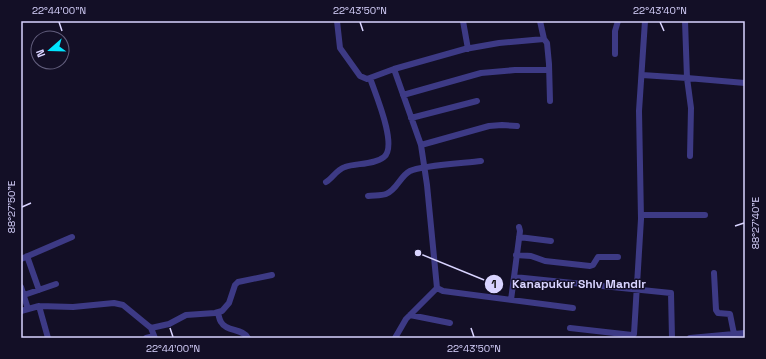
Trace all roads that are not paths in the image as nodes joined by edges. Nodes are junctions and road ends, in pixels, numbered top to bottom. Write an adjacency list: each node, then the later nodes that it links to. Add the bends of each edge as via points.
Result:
1 (337, 21): 13 (street, via 339,42 344,54 360,76 364,79)
2 (463, 21): 8 (street)
3 (540, 21): 7 (street)
4 (618, 21): 9 (street, via 615,31)
5 (645, 21): 12 (street)
6 (684, 21): 14 (street)
7 (544, 39): 8 (street); 11 (street, via 547,43)
8 (468, 49): 10 (street)
9 (615, 54)
10 (394, 69): 13 (street); 16 (street)
11 (550, 70): 16 (street, via 481,73); 18 (street)
12 (642, 75): 14 (street); 27 (street, via 639,111)
13 (370, 78): 25 (street, via 388,131 389,151 384,158 345,167 334,173)
14 (687, 78): 15 (street); 22 (street, via 691,108)
15 (745, 83)
16 (403, 95): 19 (street)
17 (477, 101): 19 (street)
18 (550, 101)
19 (411, 118): 21 (street)
20 (517, 126): 21 (street, via 489,126)
21 (421, 145): 24 (street)
22 (690, 156)
23 (481, 161): 24 (street)
24 (424, 168): 26 (street, via 410,171 386,194); 41 (street)
25 (326, 182)
26 (368, 196)
27 (641, 215): 28 (street); 43 (street)
28 (705, 215)
29 (519, 228): 31 (street)
30 (72, 237): 34 (street)
31 (519, 237): 32 (street); 33 (street)
32 (551, 241)
33 (516, 255): 35 (street, via 590,266 594,265 598,257); 38 (street)
34 (24, 257): 42 (street)
35 (618, 257)
36 (714, 273): 56 (street, via 716,310 718,313 730,314)
37 (272, 275): 50 (street, via 238,282 228,305)
38 (514, 277): 43 (street); 45 (street)
39 (56, 284): 42 (street)
40 (21, 287): 44 (street)
41 (438, 288): 45 (street, via 443,291); 51 (street)
42 (39, 290): 44 (street)
43 (638, 290): 57 (street, via 634,334); 63 (street, via 670,293)
44 (24, 295): 48 (street)
45 (511, 300): 47 (street)
46 (39, 306): 48 (street); 53 (street, via 73,307 114,303 124,305); 59 (street)
47 (573, 308)
48 (28, 309): 49 (street)
49 (21, 311)
50 (218, 313): 53 (street, via 186,315 169,324); 61 (street, via 222,324)
51 (410, 315): 52 (street); 62 (street)
52 (450, 323)
53 (151, 328): 58 (street)
54 (570, 328): 57 (street)
55 (745, 333): 56 (street)
56 (734, 334): 64 (street)
57 (611, 336)
58 (155, 337): 60 (street)
59 (48, 338)
60 (146, 338)
61 (248, 338)
62 (395, 338)
63 (672, 338)
64 (690, 338)

